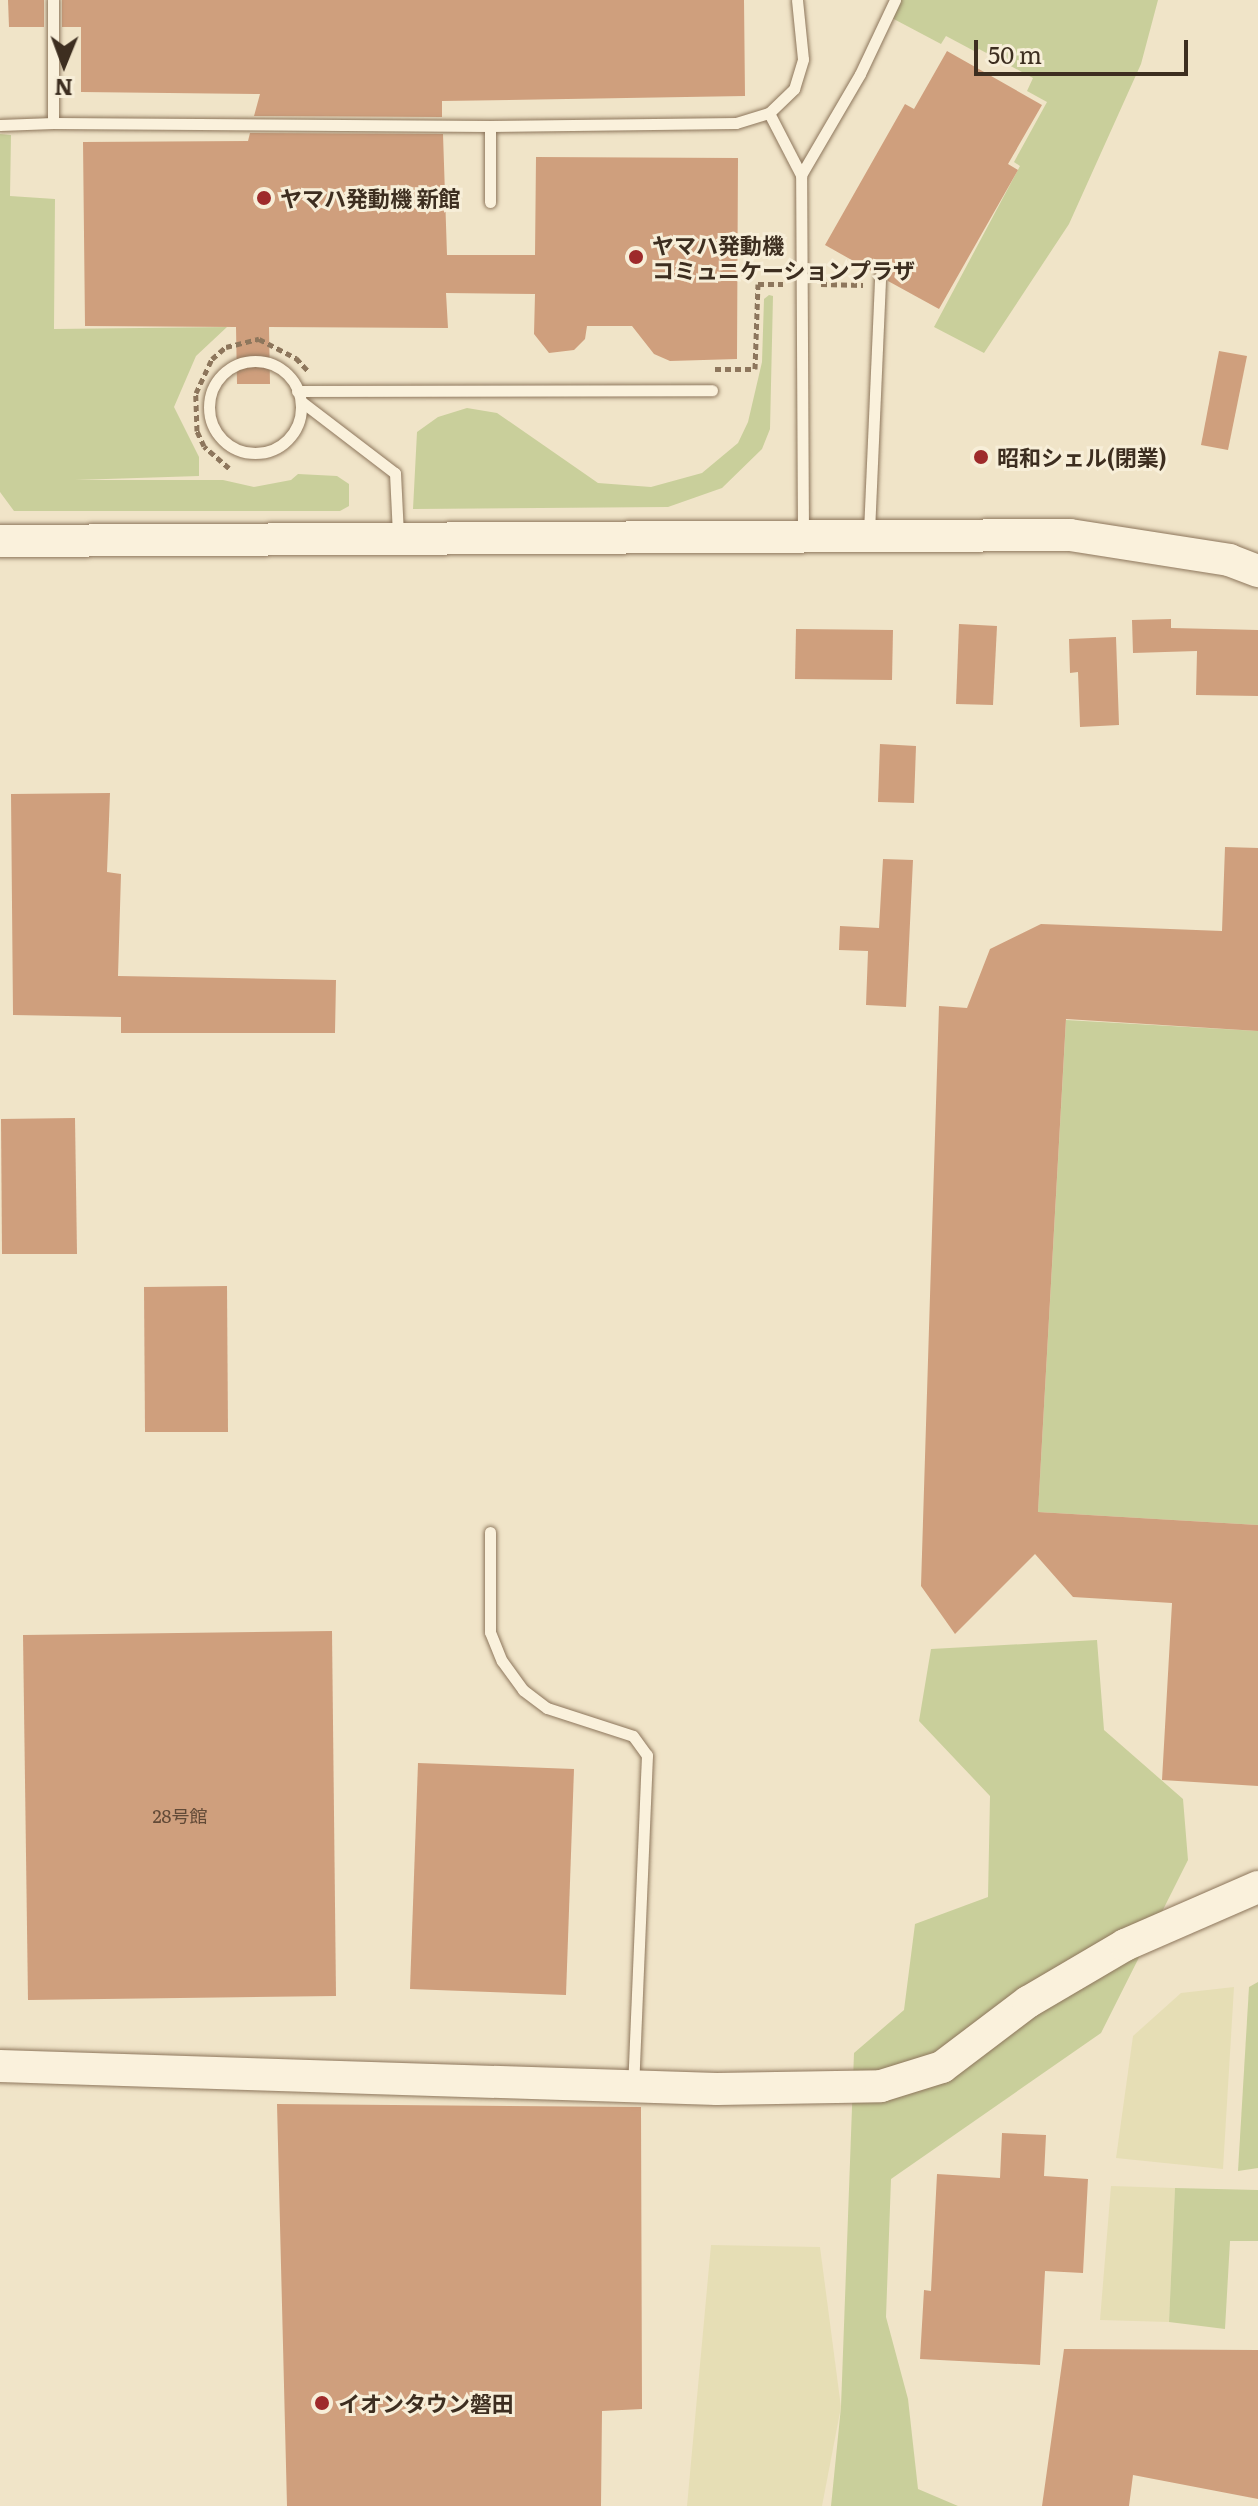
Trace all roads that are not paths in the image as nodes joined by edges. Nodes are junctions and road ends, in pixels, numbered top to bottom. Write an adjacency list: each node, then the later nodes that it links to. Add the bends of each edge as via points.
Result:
1 (53, 0): 5 (lane)
2 (797, 0): 4 (lane, via 803,59 794,89)
3 (895, 0): 8 (lane, via 860,74)
4 (769, 113): 7 (lane, via 736,123); 8 (lane)
5 (53, 123): 6 (lane); 7 (lane)
6 (0, 125)
7 (490, 126): 9 (lane)
8 (801, 175): 14 (lane)
9 (490, 202)
10 (880, 280): 13 (lane)
11 (712, 390): 12 (lane)
12 (300, 397): 12 (lane, via 297,426 282,445 259,453 235,449 216,433 208,411 220,378 251,360 274,364 293,380); 15 (lane, via 395,473)
13 (869, 537): 14 (street); 17 (street, via 1070,535 1199,554)
14 (803, 538): 15 (street)
15 (398, 539): 16 (street)
16 (0, 541)
17 (1258, 571)
18 (490, 1532): 21 (lane, via 490,1632 502,1661 523,1690 547,1708 633,1736 647,1755)
19 (1258, 1887): 21 (street, via 1125,1945 1028,2002 942,2067 881,2086)
20 (0, 2066): 21 (street)
21 (633, 2085)

